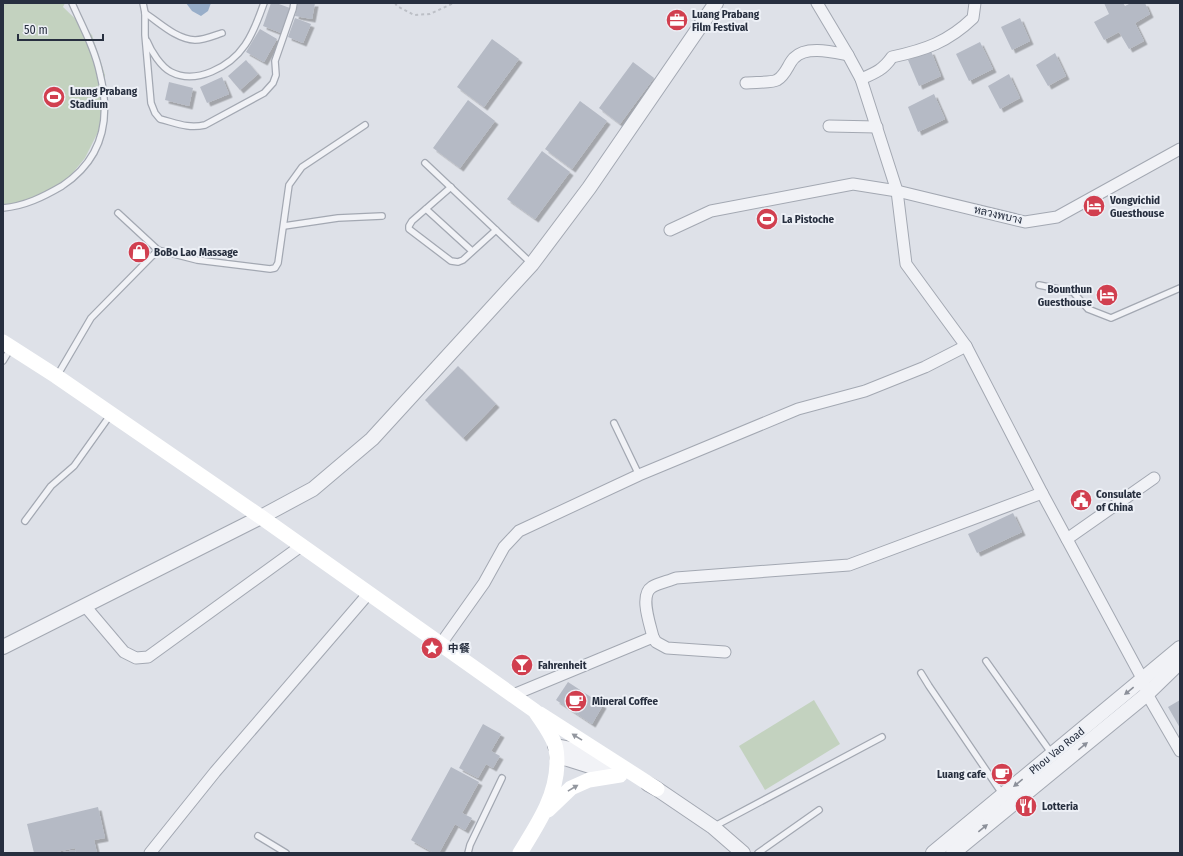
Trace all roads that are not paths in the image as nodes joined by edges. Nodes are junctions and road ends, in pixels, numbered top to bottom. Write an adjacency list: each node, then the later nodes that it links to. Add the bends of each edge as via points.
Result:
1 (72, 3): 21 (lane, via 90,42 100,73 104,99 104,120 100,139 93,156 82,170 66,183 32,202)
2 (143, 3): 8 (lane)
3 (264, 3): 10 (lane, via 255,29 245,46 232,60 196,77 170,72 153,54)
4 (294, 3): 10 (lane, via 275,61 276,75 272,83 264,93 204,125 195,127 160,119 155,113 151,103)
5 (817, 3): 11 (street)
6 (975, 3): 12 (street, via 973,18 943,41 924,50 892,58 878,72)
7 (713, 4): 30 (street, via 589,188)
8 (145, 13): 9 (lane, via 187,39 195,40); 10 (lane)
9 (222, 33)
10 (145, 35)
11 (848, 54): 12 (street); 13 (street, via 818,50 803,52 795,57 784,74 776,80)
12 (861, 79): 16 (street)
13 (746, 83)
14 (365, 125): 25 (lane, via 302,167 289,185)
15 (829, 126): 16 (street)
16 (876, 127): 20 (street)
17 (1180, 149): 20 (street, หลวงพบาง, via 1057,217 1025,222)
18 (425, 163): 19 (lane)
19 (451, 187): 22 (lane); 26 (lane)
20 (897, 191): 27 (street, หลวงพบาง, via 853,184 711,211); 34 (street, via 906,264)
21 (3, 208)
22 (426, 209): 29 (lane); 29 (lane, via 412,221 409,228 451,261 463,260)
23 (118, 213): 28 (lane)
24 (382, 216): 25 (lane, via 338,218)
25 (284, 226): 28 (lane, via 276,268 197,260)
26 (496, 230): 29 (lane); 30 (lane)
27 (670, 230)
28 (158, 250): 36 (lane, via 91,318)
29 (472, 252)
30 (532, 264): 42 (street, via 372,439 313,489)
31 (1039, 285): 32 (lane, via 1073,292 1088,309 1111,318)
32 (1180, 288)
33 (7, 344): 35 (lane); 36 (main road)
34 (966, 346): 39 (street, via 925,367 865,391 798,409); 41 (street)
35 (3, 361)
36 (56, 376): 37 (main road)
37 (111, 414): 42 (main road); 43 (lane, via 74,466 52,486)
38 (614, 423): 39 (lane)
39 (639, 475): 49 (street, via 518,531 504,547 484,584)
40 (1154, 478): 44 (street)
41 (1042, 493): 44 (street); 48 (street, via 849,565 676,578 652,587 647,593 645,600)
42 (261, 518): 45 (main road); 47 (street)
43 (25, 521)
44 (1067, 539): 56 (street)
45 (302, 546): 46 (main road); 47 (street, via 148,656 136,658 124,652)
46 (369, 593): 49 (main road); 72 (street, via 215,772)
47 (85, 606): 50 (street)
48 (653, 637): 52 (street, via 656,642 667,648); 58 (street)
49 (440, 645): 58 (main road)
50 (3, 647)
51 (1180, 648): 56 (street, Phou Vao Road)
52 (725, 652)
53 (986, 661): 63 (lane)
54 (1180, 662): 57 (street, Phou Vao Road)
55 (921, 672): 67 (lane)
56 (1143, 680): 57 (street); 63 (street, Phou Vao Road, one-way to 63)
57 (1147, 694): 62 (street); 79 (street, Phou Vao Road, one-way to 57)
58 (513, 695): 59 (main road)
59 (535, 711): 61 (main road, via 547,727); 66 (main road, one-way to 59)
60 (882, 737): 70 (lane)
61 (556, 751): 64 (street, via 568,759); 66 (street, via 571,748); 69 (main road, via 554,789)
62 (1180, 751)
63 (1052, 754): 67 (street, Phou Vao Road, one-way to 67)
64 (620, 775): 66 (street); 69 (main road, one-way to 64, via 571,788 589,780)
65 (502, 778): 74 (lane)
66 (657, 788): 70 (street)
67 (1003, 794): 78 (street, Phou Vao Road)
68 (819, 810): 77 (lane)
69 (544, 814): 75 (main road)
70 (713, 826): 76 (street)
71 (258, 836): 73 (lane)
72 (150, 853)
73 (286, 853)
74 (468, 853)
75 (520, 853)
76 (743, 853)
77 (758, 853)
78 (933, 853)
79 (953, 853)

